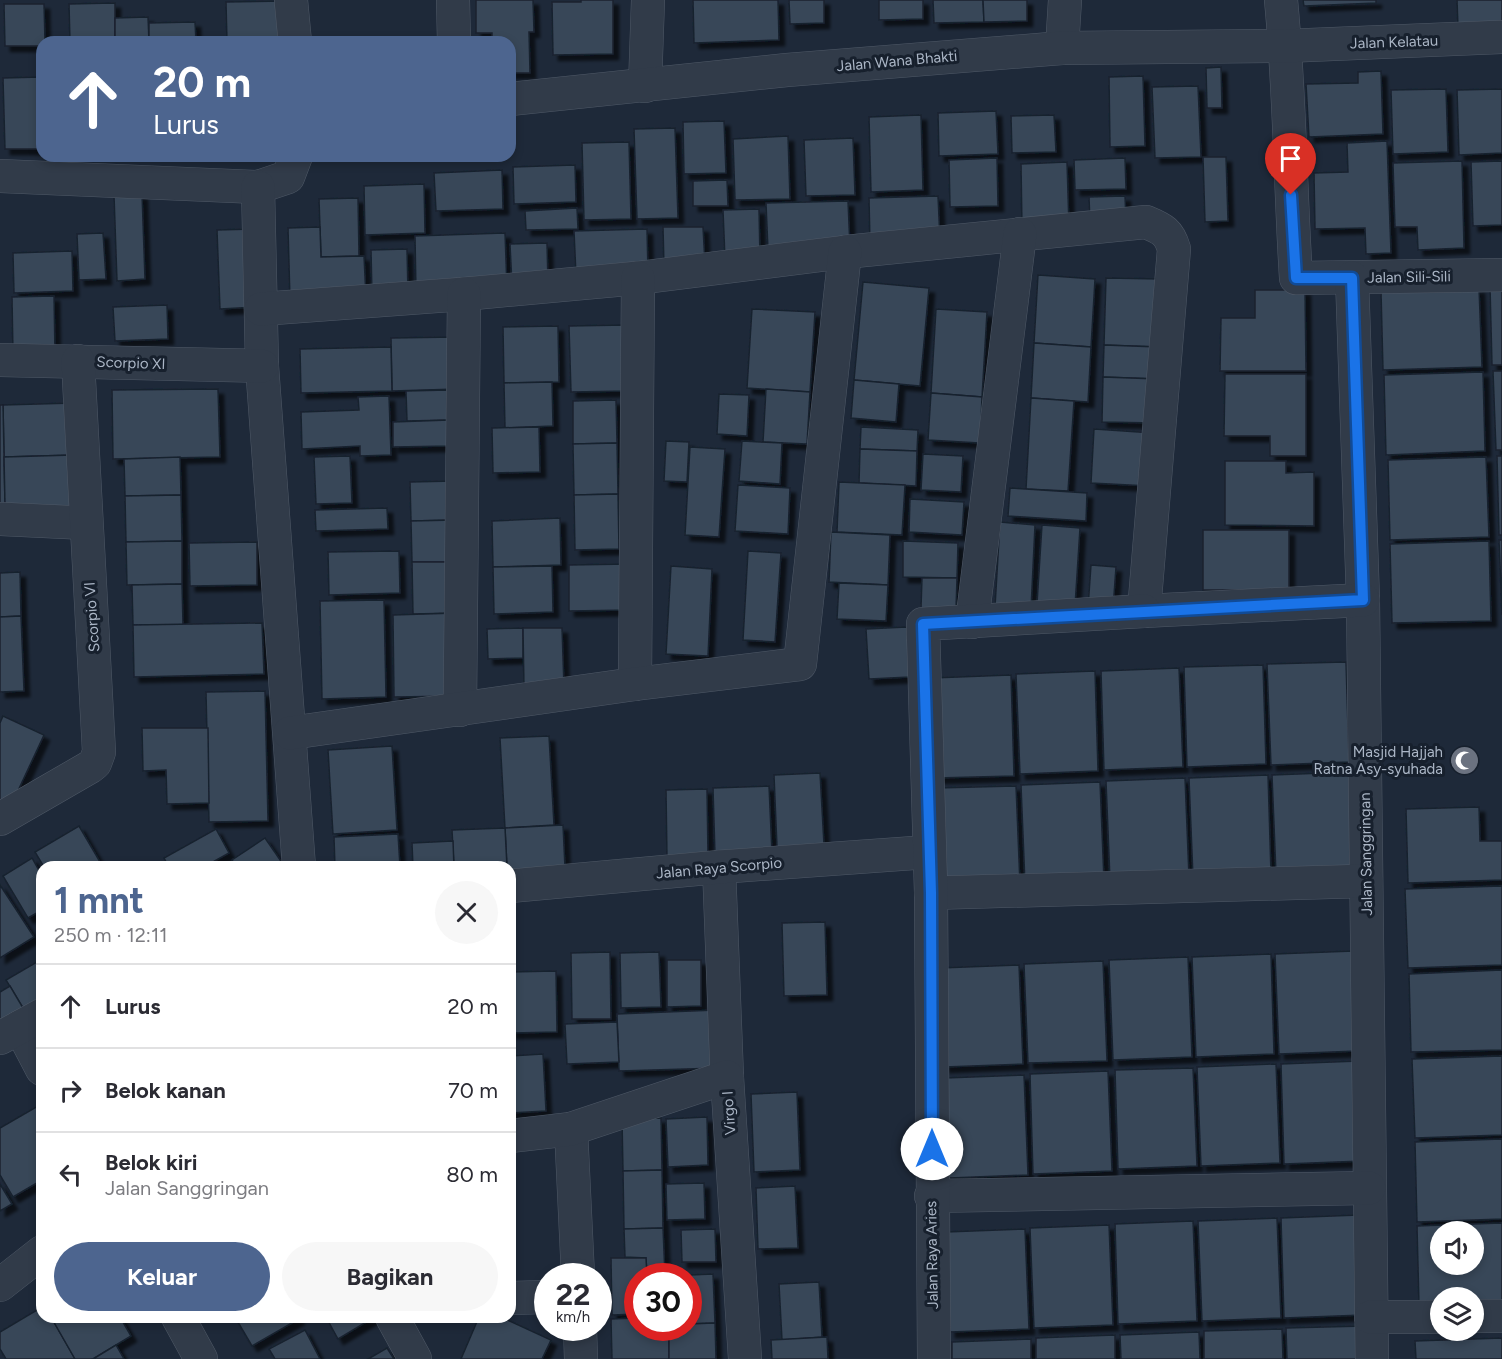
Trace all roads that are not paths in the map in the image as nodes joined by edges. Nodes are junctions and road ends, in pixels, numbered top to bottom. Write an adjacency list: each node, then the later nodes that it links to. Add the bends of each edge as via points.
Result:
1 (291, 0): 6 (street)
2 (453, 0): 7 (street)
3 (648, 0): 11 (street)
4 (1065, 0): 10 (street)
5 (1281, 0): 9 (street)
6 (294, 36)
7 (454, 36)
8 (1502, 37): 9 (street, Jalan Kelatau)
9 (1286, 46): 10 (street, Jalan Wana Bhakti); 20 (street, Jalan Sili-Sili, via 1296,278)
10 (1062, 48): 11 (street, Jalan Wana Bhakti)
11 (645, 86): 12 (street, Jalan Wana Bhakti)
12 (516, 98)
13 (294, 162): 15 (street, via 288,177)
14 (0, 176): 15 (street)
15 (258, 187): 22 (street)
16 (1020, 234): 17 (street); 29 (street, via 1146,222 1170,236 1174,249); 30 (street)
17 (845, 252): 19 (street); 31 (street, via 800,664)
18 (1502, 275): 20 (street, Jalan Sili-Sili)
19 (638, 278): 21 (street); 31 (street)
20 (1352, 278): 28 (street, Jalan Sanggringan)
21 (464, 294): 22 (street); 32 (street)
22 (261, 309): 25 (street)
23 (0, 360): 24 (street, Scorpio XI)
24 (78, 361): 25 (street, Scorpio XI); 27 (street, Scorpio VI)
25 (262, 366): 33 (street)
26 (0, 519): 27 (street)
27 (86, 523): 34 (street, Scorpio VI, via 99,752 90,767)
28 (1363, 600): 29 (street); 38 (street, Jalan Sanggringan)
29 (1144, 611): 30 (street)
30 (972, 622): 35 (street, Jalan Raya Aries, via 923,624)
31 (635, 684): 32 (street)
32 (460, 710): 33 (street)
33 (290, 733): 36 (street)
34 (0, 819)
35 (928, 852): 37 (street, Jalan Raya Scorpio); 40 (street, Jalan Raya Aries)
36 (299, 861)
37 (719, 867): 39 (street, Jalan Raya Scorpio); 43 (street, Virgo I)
38 (1366, 881): 40 (street); 46 (street, Jalan Sanggringan)
39 (516, 885)
40 (931, 893): 47 (street, Jalan Raya Aries)
41 (21, 1027): 42 (street)
42 (36, 1057)
43 (727, 1077): 44 (street); 63 (street, Virgo I)
44 (571, 1129): 45 (street); 49 (street)
45 (516, 1135)
46 (1369, 1188): 47 (street); 54 (street, Jalan Sanggringan)
47 (931, 1196): 64 (street, Jalan Raya Aries)
48 (36, 1257): 50 (street)
49 (577, 1263)
50 (0, 1285)
51 (534, 1297): 52 (street)
52 (516, 1298)
53 (1502, 1316): 56 (street)
54 (1371, 1317): 55 (street); 65 (street, Jalan Sanggringan)
55 (1430, 1317)
56 (1484, 1317)
57 (181, 1323): 60 (street)
58 (395, 1323): 61 (street)
59 (580, 1341): 62 (street)
60 (201, 1359)
61 (415, 1359)
62 (581, 1359)
63 (745, 1359)
64 (934, 1359)
65 (1372, 1359)

